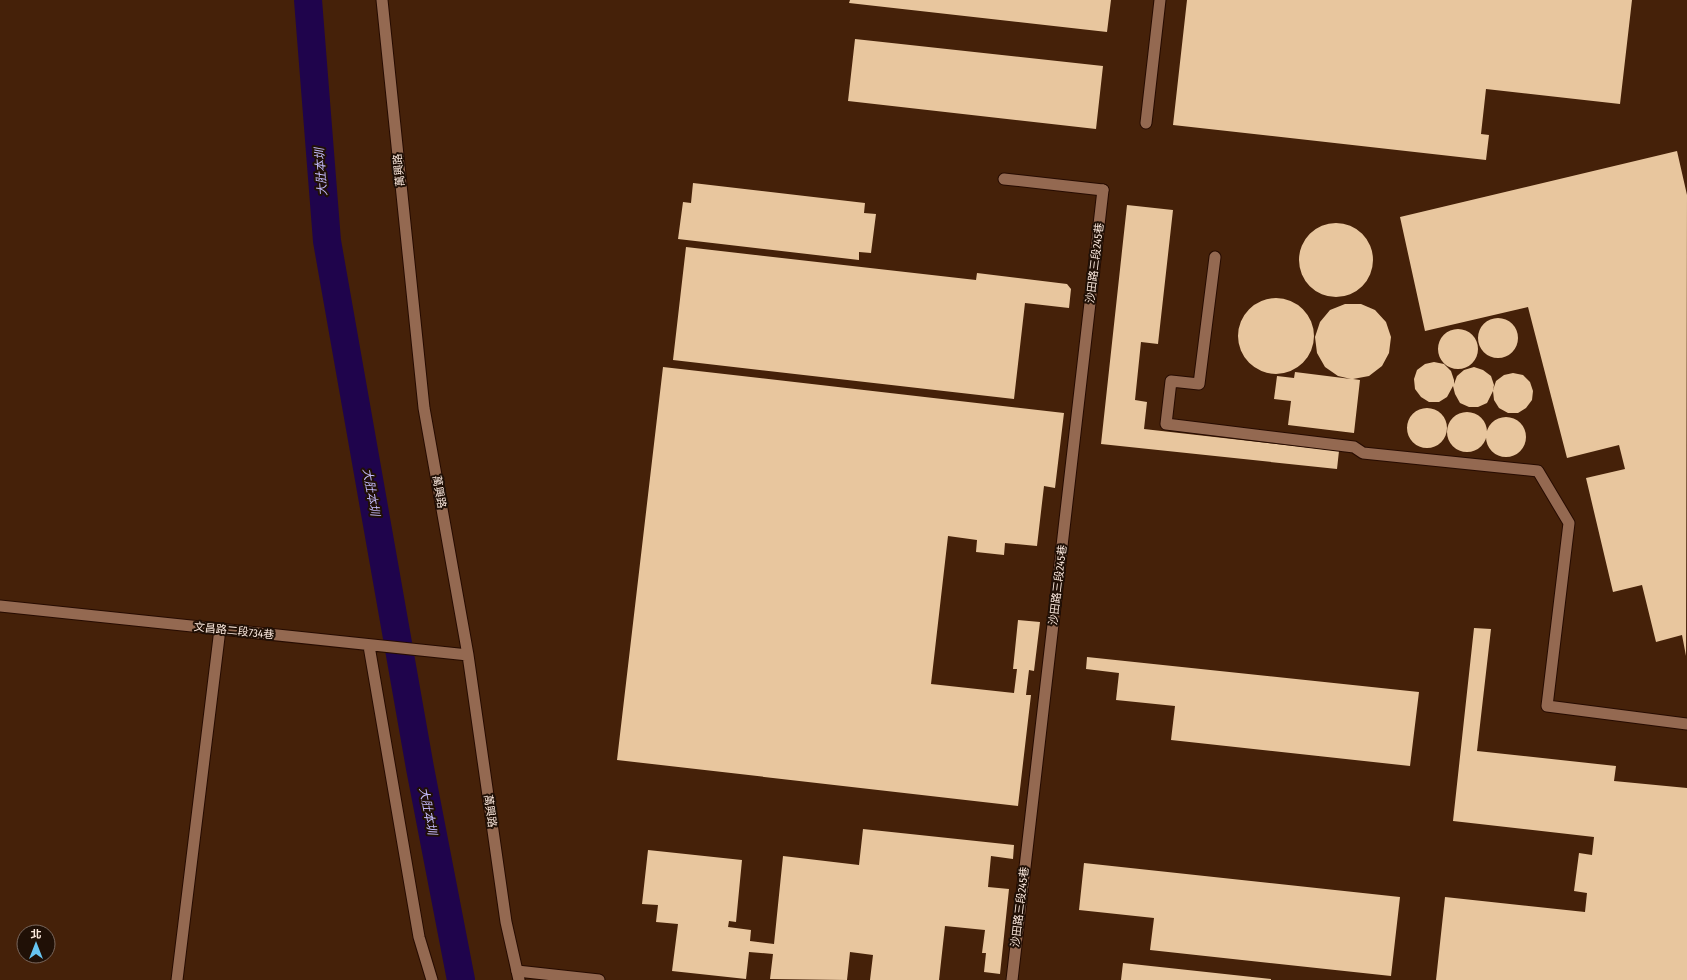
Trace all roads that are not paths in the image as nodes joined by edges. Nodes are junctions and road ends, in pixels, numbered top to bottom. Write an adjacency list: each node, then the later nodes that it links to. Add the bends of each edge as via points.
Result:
1 (382, 0): 9 (street, 萬興路, via 424,408)
2 (1160, 0): 3 (street)
3 (1146, 123)
4 (1004, 179): 15 (street, 沙田路三段245巷, via 1103,190)
5 (1215, 257): 10 (street, via 1199,384 1171,381 1166,424 1354,447 1363,453 1538,471 1569,523 1547,706)
6 (0, 606): 7 (street, 文昌路二段734巷)
7 (220, 629): 8 (street, 文昌路二段734巷); 12 (street)
8 (369, 646): 9 (street, 文昌路二段734巷); 13 (street, via 419,937)
9 (468, 655): 11 (street, 萬興路, via 506,922)
10 (1687, 724)
11 (518, 976): 14 (street)
12 (177, 980)
13 (432, 980)
14 (599, 980)
15 (1012, 980)

